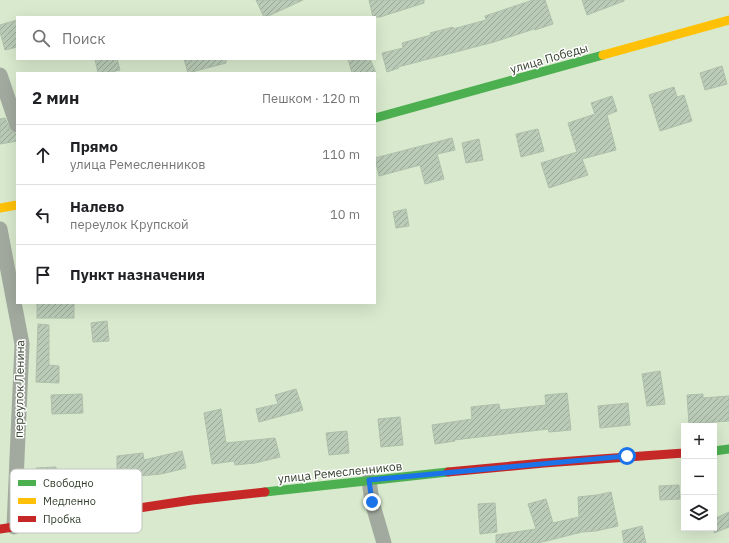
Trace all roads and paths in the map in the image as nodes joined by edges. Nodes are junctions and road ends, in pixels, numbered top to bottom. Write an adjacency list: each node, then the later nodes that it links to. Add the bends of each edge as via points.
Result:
1 (729, 20): 3 (street, улица Победы)
2 (0, 76): 4 (street)
3 (376, 118)
4 (16, 122)
5 (16, 204): 6 (street)
6 (0, 208)
7 (0, 229): 11 (street, переулок Ленина, via 22,344)
8 (729, 450): 9 (street)
9 (717, 451)
10 (681, 453): 12 (street, улица Ремесленников)
11 (12, 469)
12 (369, 480): 14 (street, улица Ремесленников); 16 (street, via 372,502)
13 (10, 491): 15 (street, переулок Ленина)
14 (142, 508)
15 (7, 528)
16 (384, 543)

